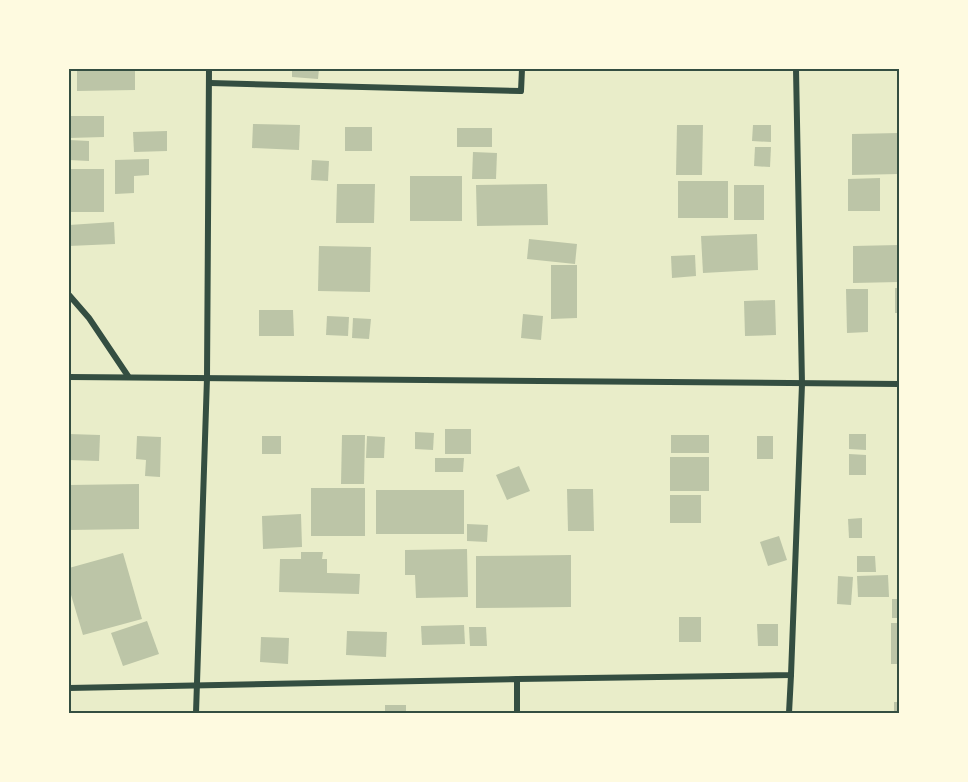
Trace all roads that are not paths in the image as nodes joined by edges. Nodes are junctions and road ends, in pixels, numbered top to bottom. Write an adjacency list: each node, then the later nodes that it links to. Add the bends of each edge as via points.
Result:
1 (209, 69): 4 (street)
2 (522, 69): 4 (street, via 521,91)
3 (796, 69): 9 (street)
4 (210, 83): 8 (street)
5 (69, 295): 6 (street)
6 (128, 376): 7 (street); 8 (street)
7 (69, 377)
8 (207, 378): 9 (street); 13 (street)
9 (802, 384): 10 (street); 11 (street)
10 (899, 384)
11 (791, 675): 12 (street); 17 (street)
12 (517, 679): 13 (street); 16 (street)
13 (195, 683): 14 (street); 15 (street)
14 (69, 688)
15 (196, 713)
16 (517, 713)
17 (789, 713)

